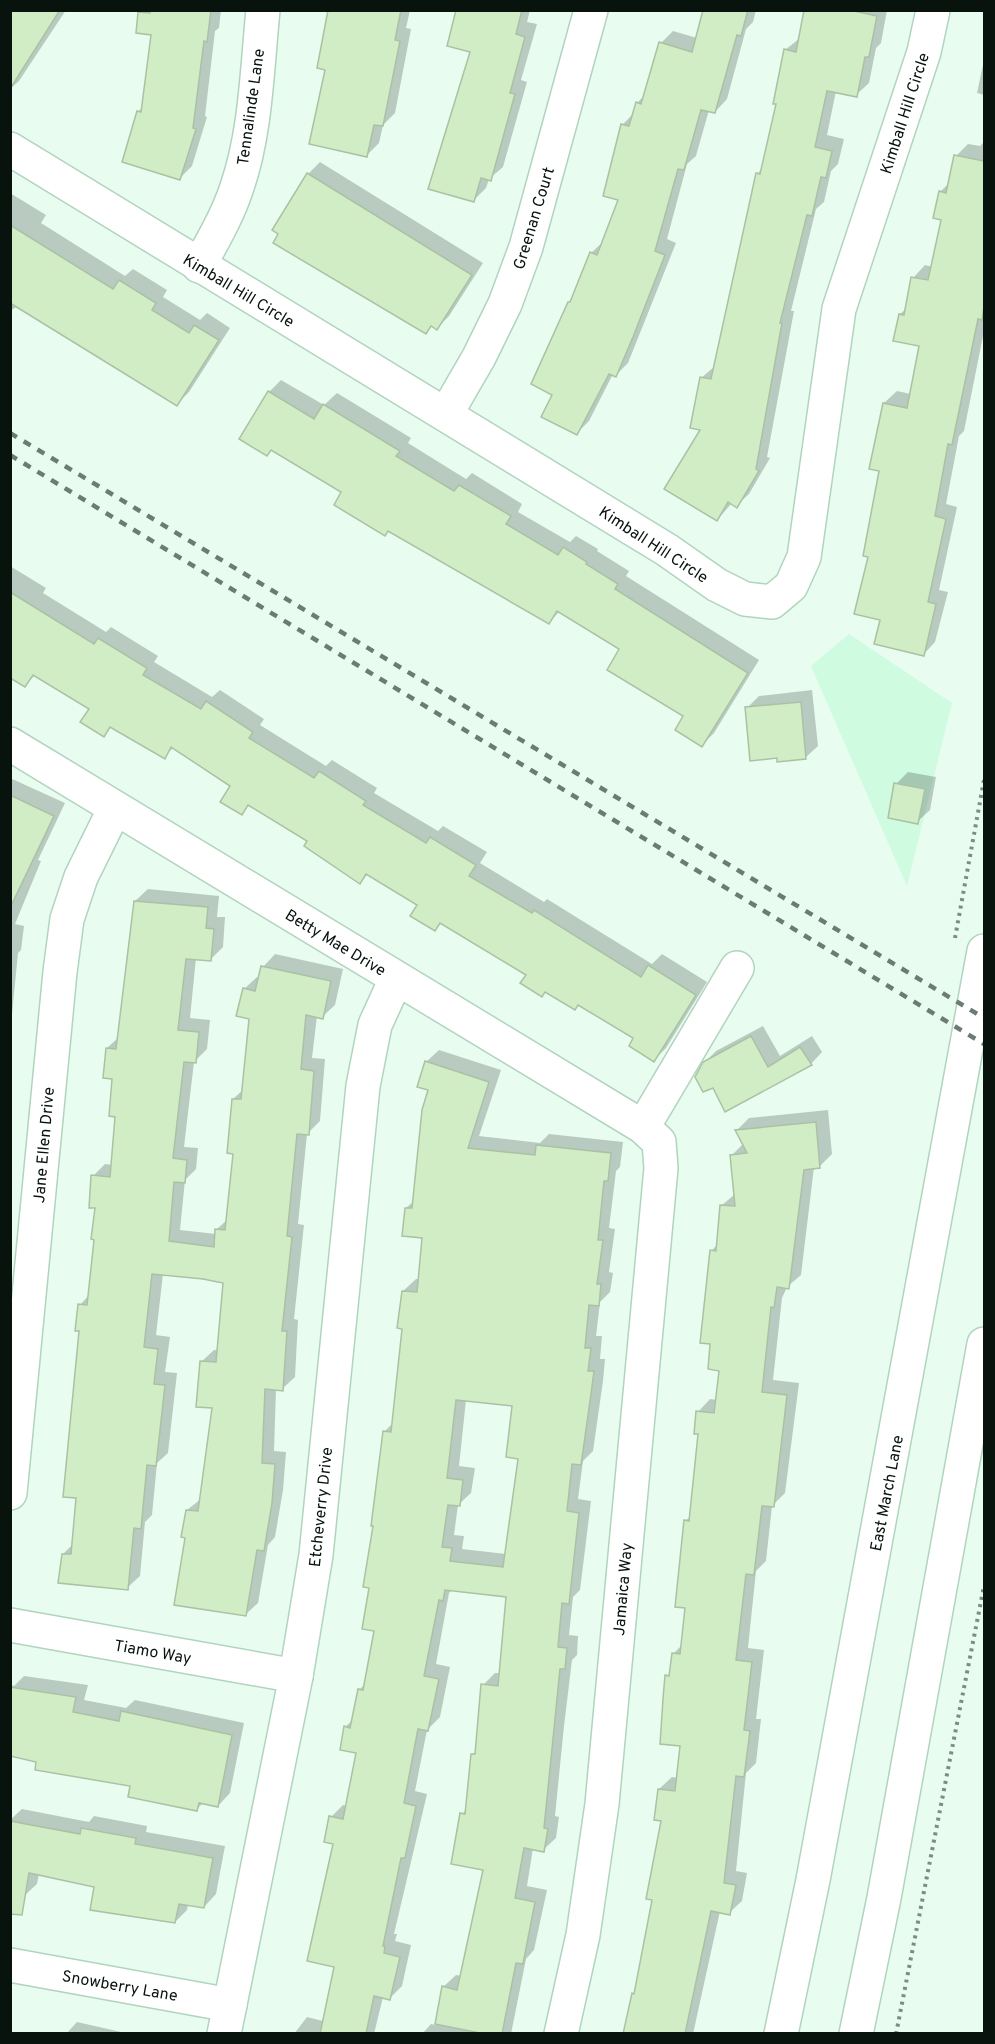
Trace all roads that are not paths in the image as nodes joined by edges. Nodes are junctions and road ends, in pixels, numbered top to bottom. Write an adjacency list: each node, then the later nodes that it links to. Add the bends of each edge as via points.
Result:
1 (263, 10): 5 (street, Tennalinde Lane, via 248,146 220,230)
2 (591, 10): 6 (street, Greenan Court, via 526,247 505,304)
3 (933, 10): 6 (street, Kimball Hill Circle, via 924,52 838,309 804,557 791,586 772,602 745,599 717,585)
4 (10, 149): 5 (street, Kimball Hill Circle)
5 (199, 266): 6 (street, Kimball Hill Circle)
6 (446, 414)
7 (10, 744): 8 (street, Betty Mae Drive)
8 (116, 808): 11 (street, Betty Mae Drive); 14 (street, Jane Ellen Drive, via 81,876 66,929)
9 (984, 951): 20 (street, East March Lane, via 818,1857)
10 (737, 969): 12 (street)
11 (396, 979): 12 (street, Betty Mae Drive); 16 (street, Etcheverry Drive, via 375,1025 363,1086 316,1555)
12 (651, 1134): 19 (street, Jamaica Way, via 661,1168 602,1804 583,1935)
13 (984, 1344): 21 (street)
14 (10, 1493)
15 (10, 1625): 16 (street, Tiamo Way)
16 (296, 1676): 18 (street, Etcheverry Drive)
17 (10, 1965): 18 (street, Snowberry Lane)
18 (227, 2019)
19 (561, 2034)
20 (781, 2034)
21 (856, 2034)

